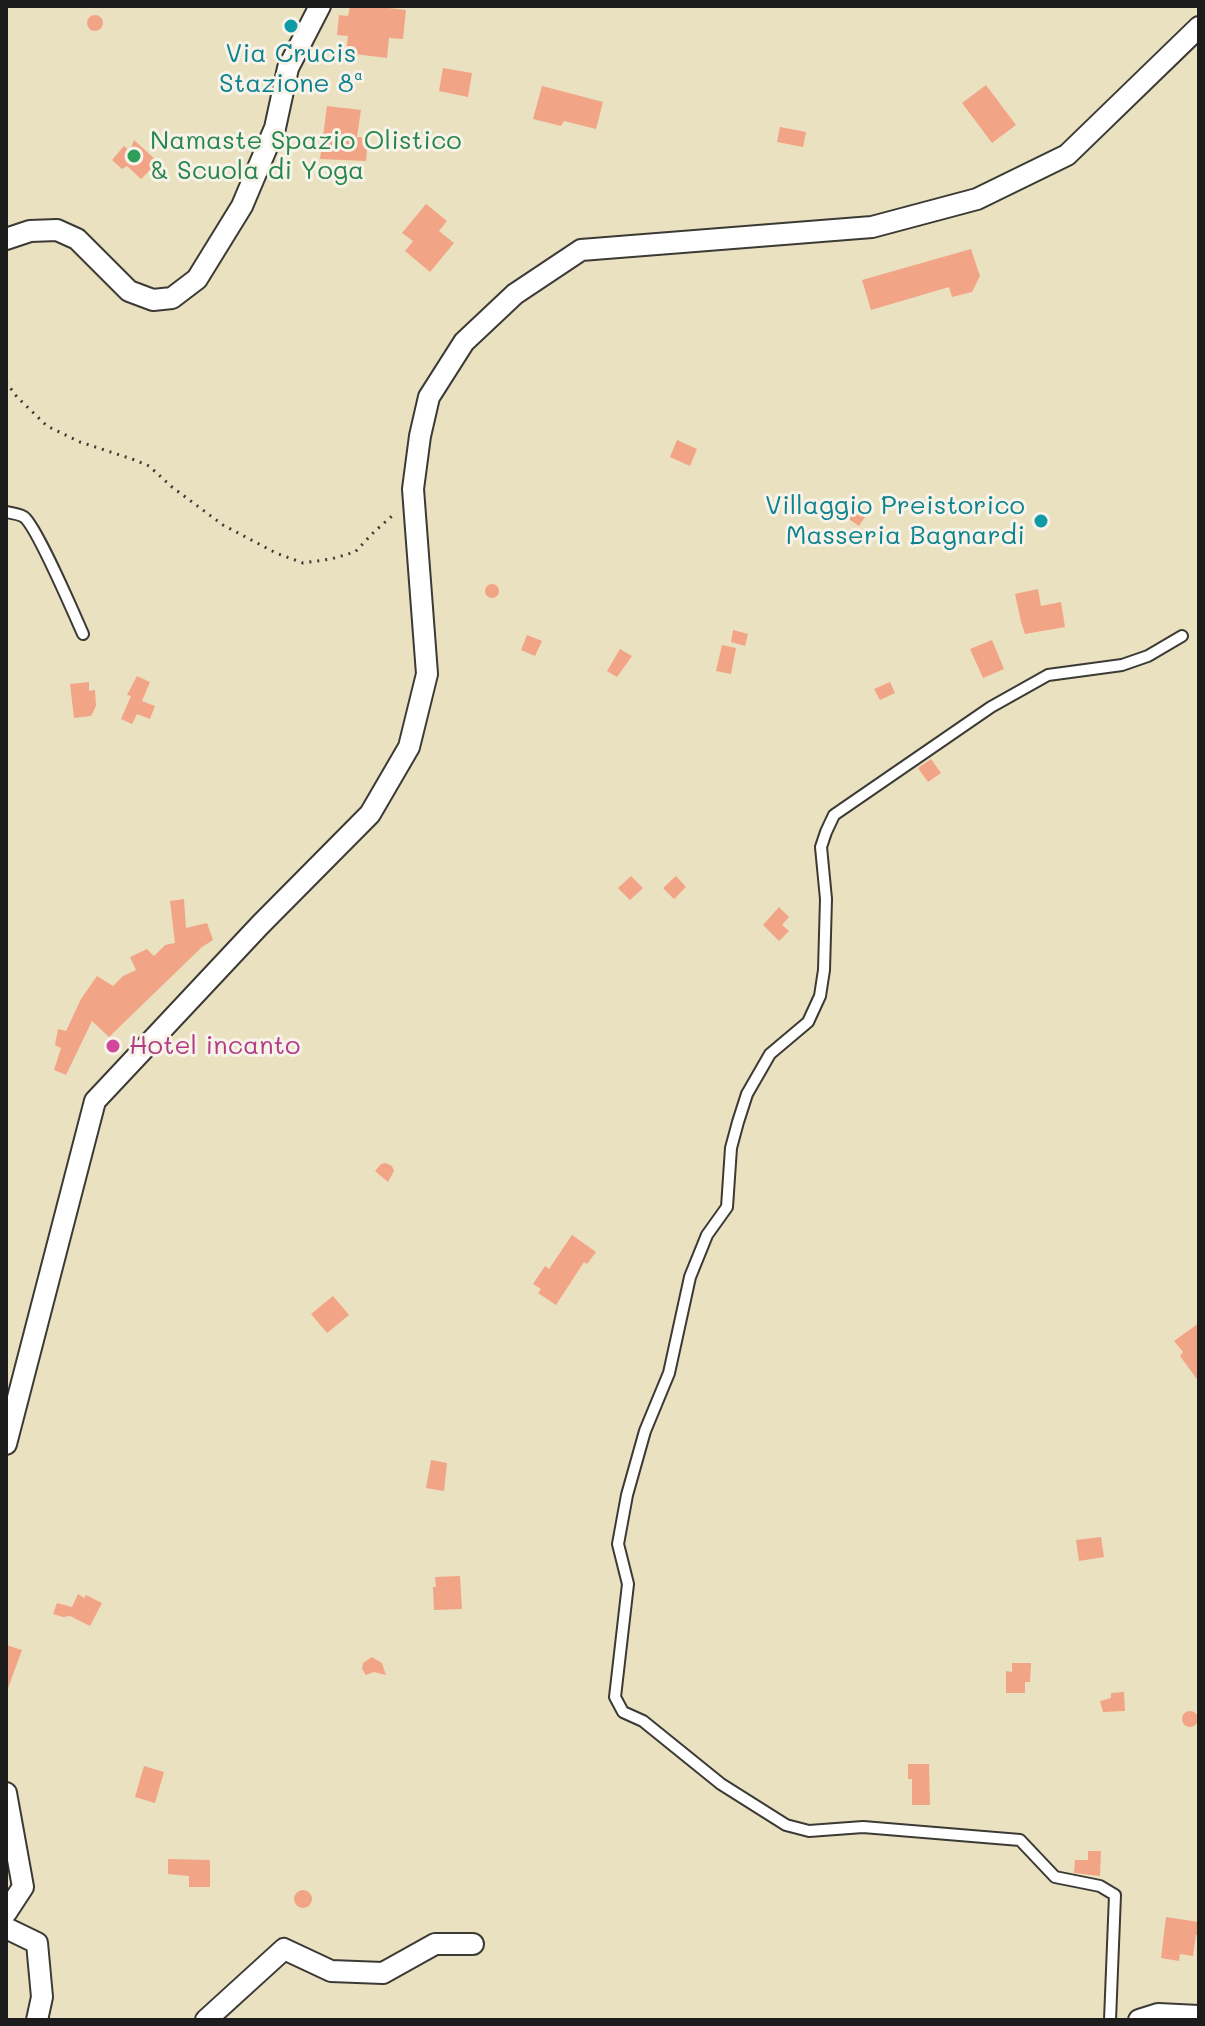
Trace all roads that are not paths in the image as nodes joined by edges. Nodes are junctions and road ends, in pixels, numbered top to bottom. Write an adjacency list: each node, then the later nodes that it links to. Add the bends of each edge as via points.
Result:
1 (320, 6): 3 (street, via 288,68 275,128 242,206 197,279 172,298 153,300 129,291 77,239 57,230)
2 (1199, 27): 7 (street, via 1067,155 977,199 872,227 581,250 515,294 464,342 429,397 420,436 413,489 427,674 409,747 370,814 95,1101)
3 (6, 239)
4 (6, 512): 5 (lane, via 27,518)
5 (83, 634)
6 (1182, 636): 15 (lane, via 1122,665 1048,675 991,707 834,815 821,847 826,899 820,996 808,1022 770,1054 747,1094 731,1148 727,1207 707,1235 690,1277 669,1373 645,1431 618,1544 628,1584 615,1697 623,1712 786,1825 809,1831 863,1827 1020,1840 1055,1877 1112,1892)
7 (6, 1444)
8 (6, 1793): 9 (street, via 23,1887)
9 (6, 1913)
10 (6, 1928): 13 (street, via 37,1943 42,1997)
11 (473, 1944): 14 (street, via 435,1944 383,1973 331,1971 284,1949)
12 (1199, 2016): 16 (street, via 1158,2014)
13 (37, 2020)
14 (206, 2020)
15 (1110, 2020)
16 (1139, 2020)

